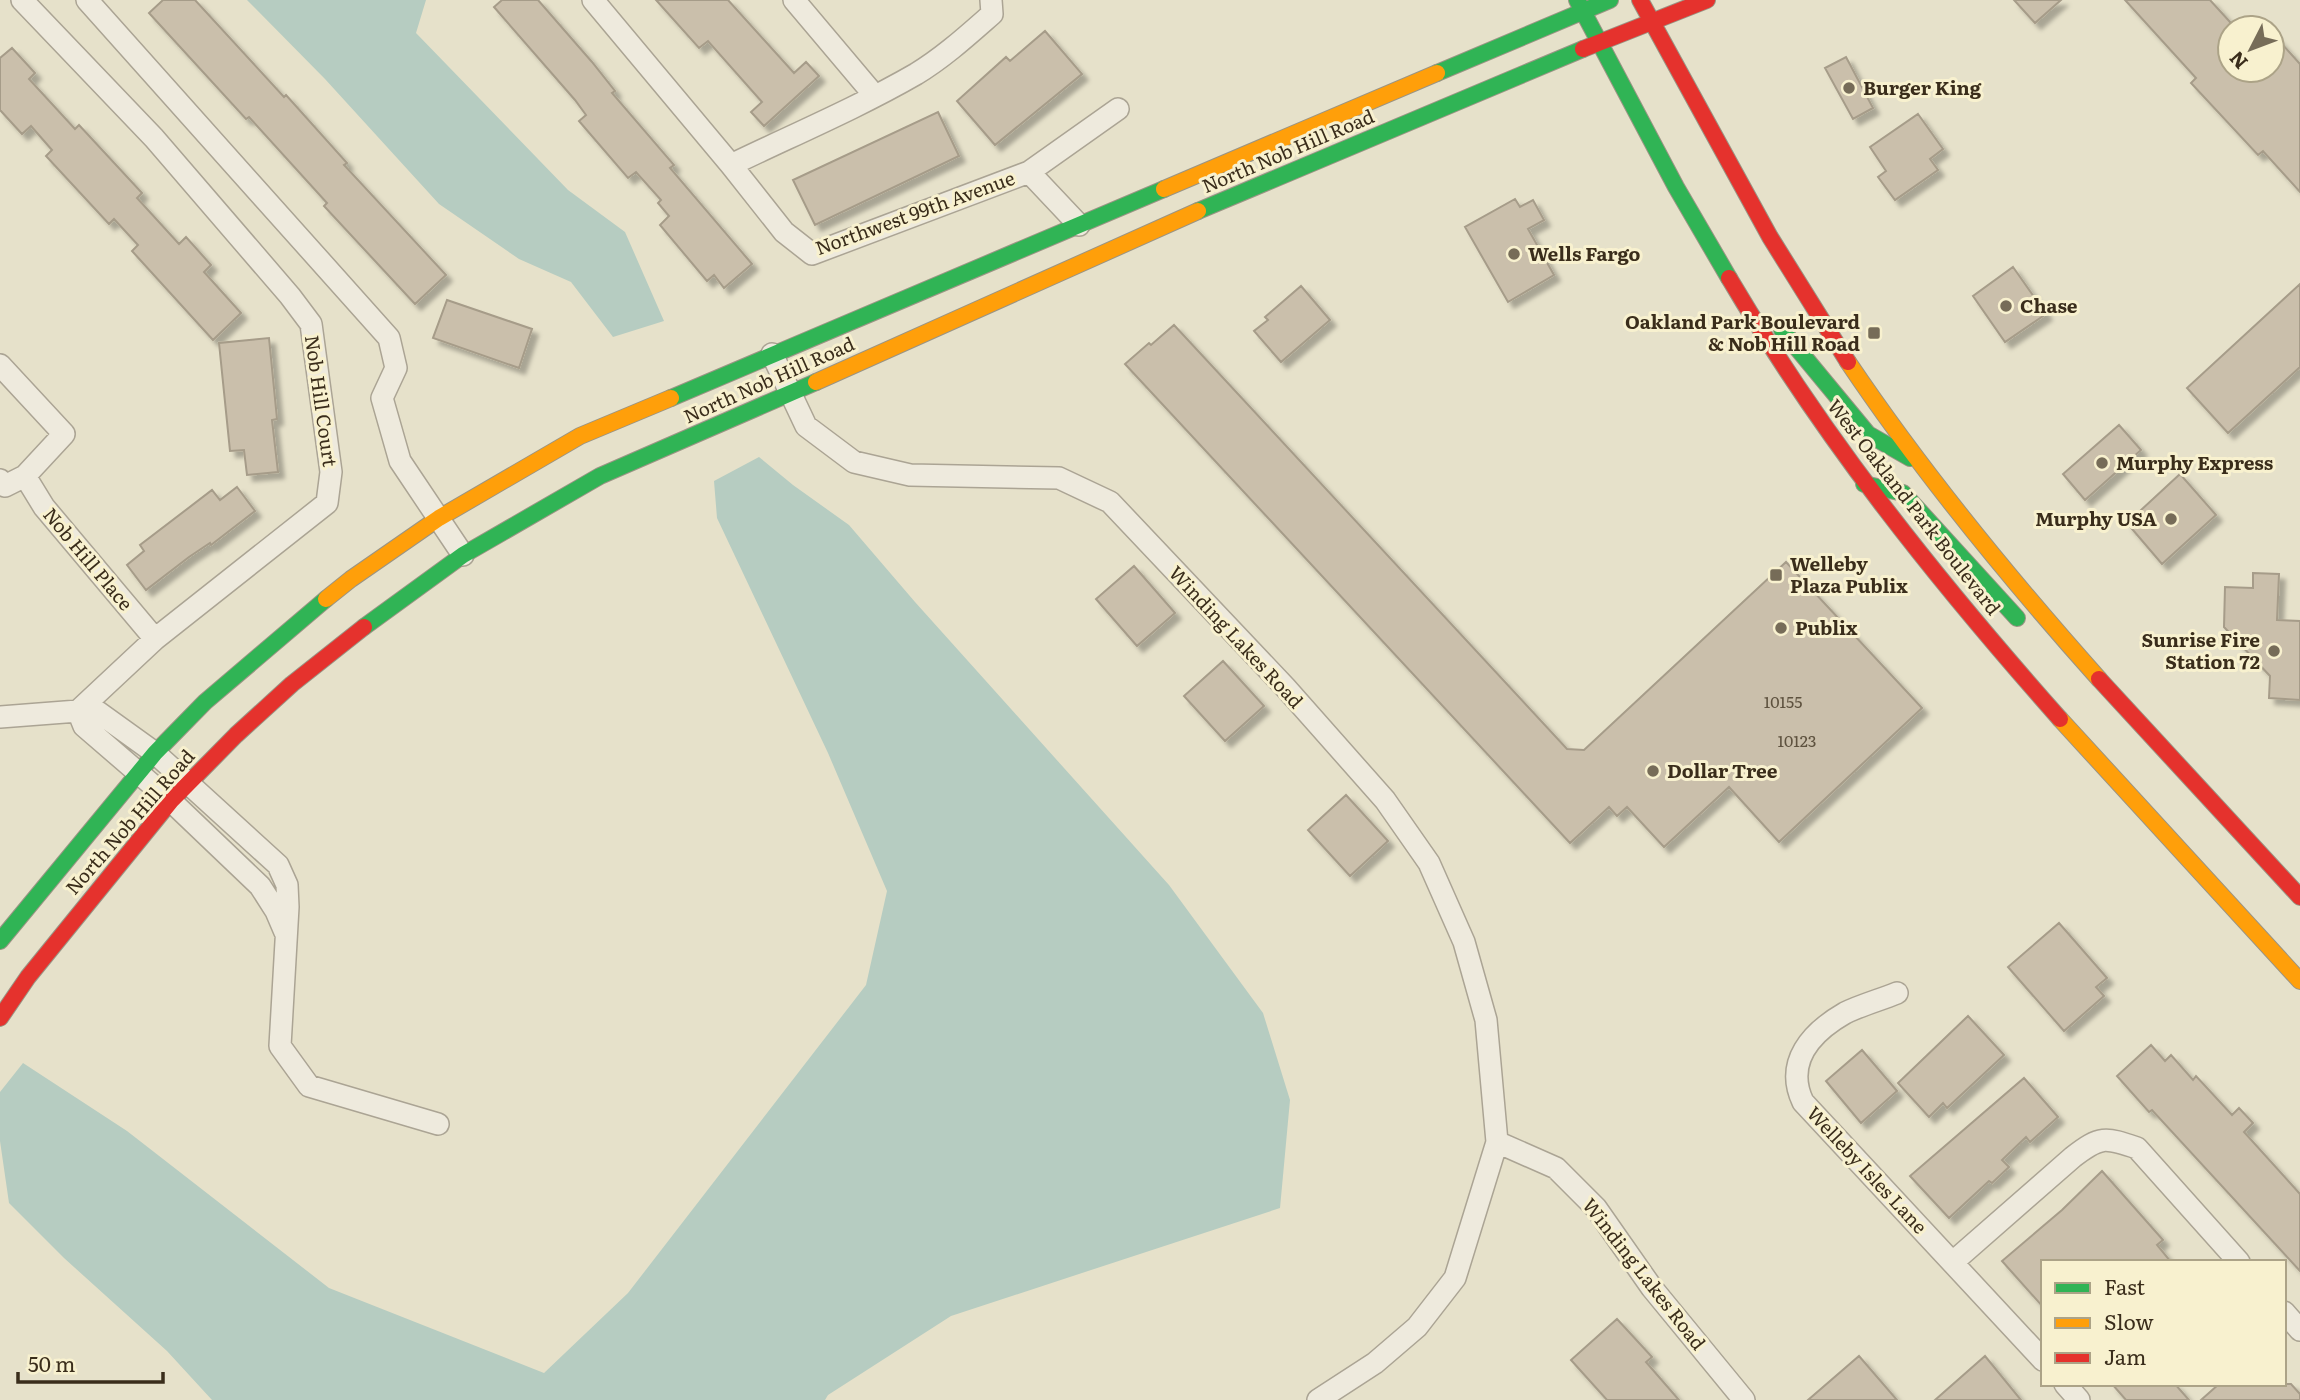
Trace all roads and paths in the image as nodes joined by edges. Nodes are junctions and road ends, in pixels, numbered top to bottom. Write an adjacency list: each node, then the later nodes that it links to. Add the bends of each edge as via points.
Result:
1 (22, 0): 27 (street, Nob Hill Court, via 154,138 311,324 331,472 327,503)
2 (87, 0): 25 (street, via 389,338 396,368 382,398 400,461)
3 (593, 0): 14 (street)
4 (793, 0): 12 (street)
5 (1610, 0): 8 (main road, North Nob Hill Road)
6 (1640, 0): 10 (main road, West Oakland Park Boulevard)
7 (1707, 0): 10 (main road, North Nob Hill Road)
8 (1580, 6): 11 (main road, West Oakland Park Boulevard); 16 (main road, North Nob Hill Road)
9 (992, 7): 12 (street, via 958,44)
10 (1652, 22): 11 (main road, North Nob Hill Road); 21 (main road, West Oakland Park Boulevard, via 1783,260)
11 (1600, 42): 17 (main road, West Oakland Park Boulevard); 20 (main road, North Nob Hill Road, via 1094,256)
12 (874, 96): 14 (street)
13 (1118, 109): 15 (street, Northwest 99th Avenue)
14 (732, 164): 15 (street, Northwest 99th Avenue, via 784,232 812,254)
15 (1029, 172): 16 (street)
16 (1079, 226): 18 (main road, North Nob Hill Road)
17 (1745, 306): 21 (main road, via 1770,316 1868,434); 24 (main road, West Oakland Park Boulevard)
18 (772, 354): 20 (street, Winding Lakes Road); 25 (main road, North Nob Hill Road, via 580,436)
19 (0, 365): 22 (street, via 64,434)
20 (789, 395): 26 (main road, North Nob Hill Road, via 600,476); 44 (street, Winding Lakes Road, via 806,426 854,462 910,475 1059,478 1110,502 1385,800 1429,863 1464,942 1486,1020)
21 (1919, 463): 28 (main road, West Oakland Park Boulevard)
22 (25, 477): 23 (street, via 5,486); 27 (street, Nob Hill Place, via 44,507)
23 (0, 480)
24 (1864, 484): 28 (main road, via 1903,493 2037,636); 40 (main road, West Oakland Park Boulevard, via 2015,668)
25 (439, 518): 26 (street); 31 (main road, North Nob Hill Road, via 351,579 264,650)
26 (463, 555): 33 (main road, North Nob Hill Road, via 292,684)
27 (155, 639): 29 (street, Nob Hill Court)
28 (2075, 652): 37 (main road, West Oakland Park Boulevard)
29 (78, 711): 30 (street); 31 (street, via 98,712); 32 (street, via 84,726)
30 (0, 717)
31 (155, 753): 32 (main road, North Nob Hill Road); 33 (street)
32 (138, 772): 34 (street); 39 (main road, North Nob Hill Road)
33 (189, 783): 34 (main road, North Nob Hill Road); 35 (street)
34 (171, 801): 36 (street); 42 (main road, North Nob Hill Road)
35 (266, 854): 36 (street); 38 (street, via 278,865 287,885)
36 (248, 875): 38 (street, via 276,911)
37 (2300, 897)
38 (287, 937): 43 (street, via 280,1045 309,1086)
39 (0, 941)
40 (2300, 981)
41 (1897, 993): 46 (street, Welleby Isles Lane, via 1845,1013 1821,1032 1802,1051 1796,1066 1797,1088 1802,1101)
42 (0, 1018)
43 (438, 1124)
44 (1497, 1142): 51 (street, Winding Lakes Road, via 1455,1278 1417,1327 1375,1363); 52 (street, Winding Lakes Road, via 1556,1168 1596,1208 1651,1288)
45 (2237, 1260): 46 (street, via 2137,1148 2114,1140 2093,1141)
46 (1953, 1262): 49 (street, Welleby Isles Lane)
47 (2286, 1314): 48 (street)
48 (2300, 1330)
49 (2041, 1358)
50 (2067, 1386): 53 (street)
51 (1318, 1400)
52 (1744, 1400)
53 (2079, 1400)

